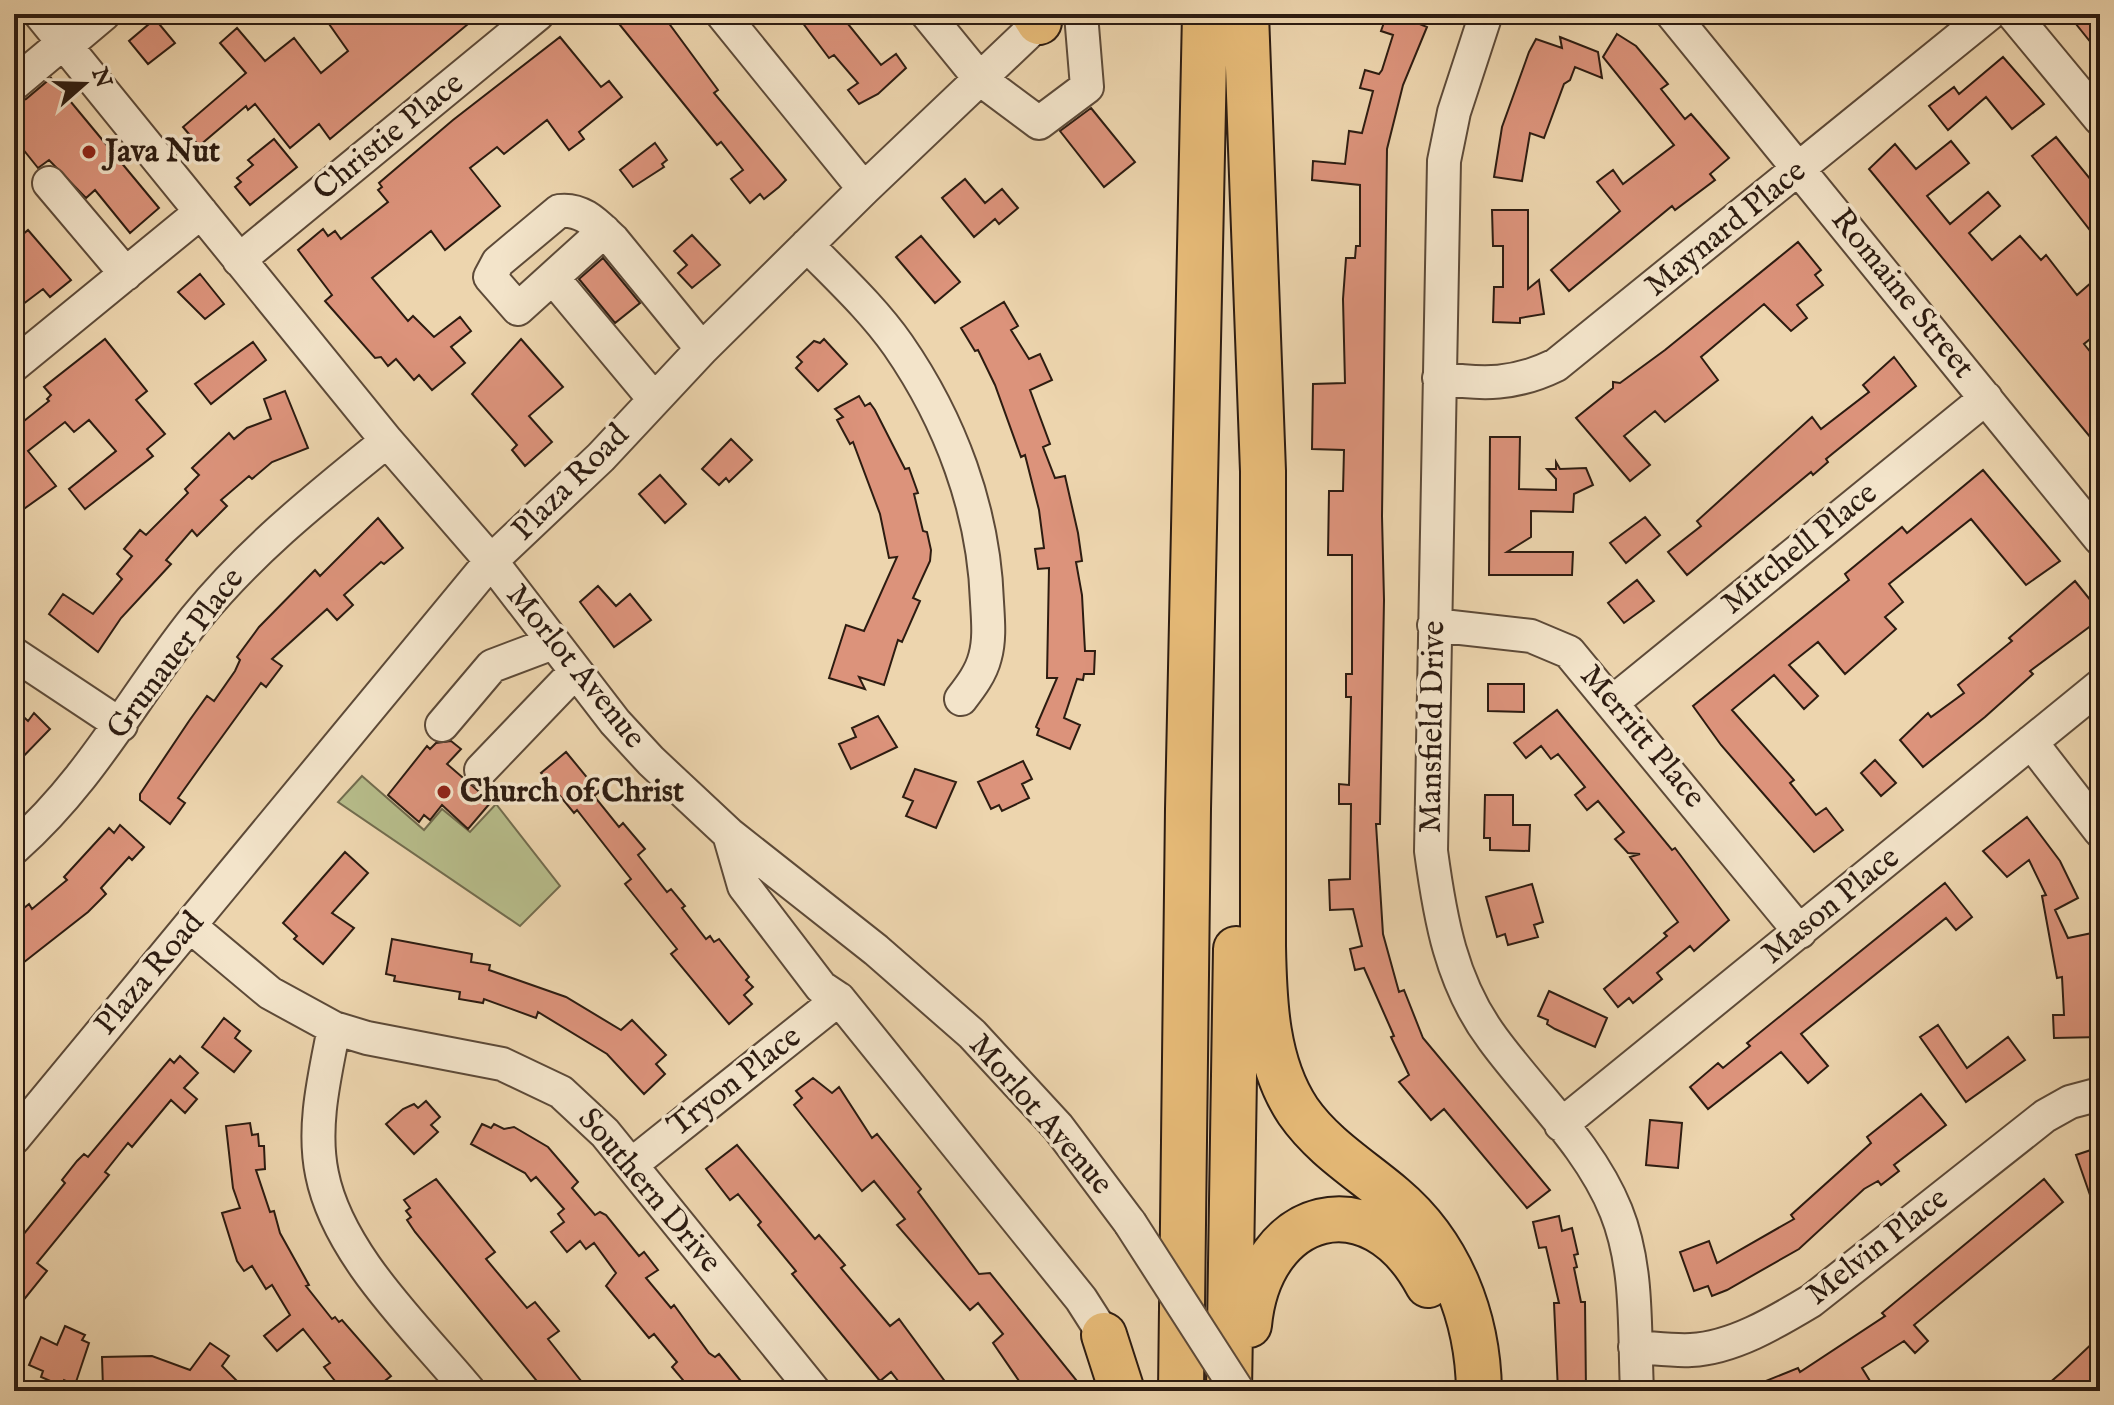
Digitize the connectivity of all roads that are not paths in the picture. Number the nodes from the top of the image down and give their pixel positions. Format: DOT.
graph roads {
  1 [pos="40,14"];
  2 [pos="104,14"];
  3 [pos="538,14"];
  4 [pos="722,14"];
  5 [pos="927,14"];
  6 [pos="1081,14"];
  7 [pos="1205,14"];
  8 [pos="1244,14"];
  9 [pos="1486,14"];
  10 [pos="1672,14"];
  11 [pos="1989,14"];
  12 [pos="2013,14"];
  13 [pos="1040,17"];
  14 [pos="64,44"];
  15 [pos="980,79"];
  16 [pos="14,84"];
  17 [pos="2100,119"];
  18 [pos="1799,169"];
  19 [pos="49,183"];
  20 [pos="864,189"];
  21 [pos="201,212"];
  22 [pos="594,223"];
  23 [pos="807,245"];
  24 [pos="239,260"];
  25 [pos="126,274"];
  26 [pos="553,278"];
  27 [pos="702,349"];
  28 [pos="14,365"];
  29 [pos="1439,378"];
  30 [pos="1986,398"];
  31 [pos="654,399"];
  32 [pos="387,441"];
  33 [pos="2100,539"];
  34 [pos="491,561"];
  35 [pos="1434,625"];
  36 [pos="553,643"];
  37 [pos="14,654"];
  38 [pos="575,672"];
  39 [pos="2100,686"];
  40 [pos="961,699"];
  41 [pos="1614,701"];
  42 [pos="121,725"];
  43 [pos="442,725"];
  44 [pos="2031,742"];
  45 [pos="481,770"];
  46 [pos="2100,831"];
  47 [pos="729,834"];
  48 [pos="14,848"];
  49 [pos="190,926"];
  50 [pos="1800,932"];
  51 [pos="839,999"];
  52 [pos="334,1028"];
  53 [pos="2100,1094"];
  54 [pos="1561,1125"];
  55 [pos="14,1138"];
  56 [pos="631,1165"];
  57 [pos="1104,1335"];
  58 [pos="1635,1347"];
  59 [pos="469,1391"];
  60 [pos="814,1391"];
  61 [pos="1122,1391"];
  62 [pos="1181,1391"];
  63 [pos="1229,1391"];
  64 [pos="1240,1391"];
  65 [pos="1453,1391"];
  66 [pos="1479,1391"];
  67 [pos="1637,1391"];
  1 -- 14 [label="street, Morlot Avenue"];
  2 -- 14 [label="street"];
  3 -- 24 [label="street, Christie Place"];
  4 -- 20 [label="street"];
  5 -- 15 [label="street"];
  6 -- 15 [label="street"];
  7 -- 62 [label="highway"];
  8 -- 63 [label="highway"];
  8 -- 66 [label="highway"];
  9 -- 29 [label="street, Mansfield Drive"];
  10 -- 18 [label="street, Romaine Street"];
  11 -- 18 [label="street, Maynard Place"];
  12 -- 17 [label="street"];
  13 -- 15 [label="street, Plaza Road"];
  14 -- 16 [label="street"];
  14 -- 21 [label="street, Morlot Avenue"];
  15 -- 20 [label="street, Plaza Road"];
  18 -- 29 [label="street, Maynard Place"];
  18 -- 30 [label="street, Romaine Street"];
  19 -- 25 [label="street"];
  20 -- 23 [label="street, Plaza Road"];
  21 -- 24 [label="street, Morlot Avenue"];
  21 -- 25 [label="street"];
  22 -- 26 [label="street"];
  22 -- 26 [label="street"];
  22 -- 27 [label="street"];
  23 -- 27 [label="street, Plaza Road"];
  23 -- 40 [label="street"];
  24 -- 32 [label="street, Morlot Avenue"];
  25 -- 28 [label="street"];
  26 -- 31 [label="street"];
  27 -- 31 [label="street, Plaza Road"];
  29 -- 35 [label="street, Mansfield Drive"];
  30 -- 33 [label="street, Romaine Street"];
  30 -- 41 [label="street, Mitchell Place"];
  31 -- 34 [label="street, Plaza Road"];
  32 -- 34 [label="street, Morlot Avenue"];
  32 -- 42 [label="street, Grunauer Place"];
  34 -- 36 [label="street, Morlot Avenue"];
  34 -- 49 [label="street, Plaza Road"];
  35 -- 41 [label="street, Merritt Place"];
  35 -- 54 [label="street, Mansfield Drive"];
  36 -- 38 [label="street, Morlot Avenue"];
  36 -- 43 [label="street"];
  37 -- 42 [label="street"];
  38 -- 45 [label="street"];
  38 -- 47 [label="street, Morlot Avenue"];
  39 -- 44 [label="street, Mason Place"];
  41 -- 50 [label="street, Merritt Place"];
  42 -- 48 [label="street, Grunauer Place"];
  44 -- 46 [label="street"];
  44 -- 50 [label="street, Mason Place"];
  47 -- 51 [label="street"];
  47 -- 64 [label="street, Morlot Avenue, bridge"];
  49 -- 52 [label="street, Southern Drive"];
  49 -- 55 [label="street, Plaza Road"];
  50 -- 54 [label="street, Mason Place"];
  51 -- 56 [label="street, Tryon Place"];
  51 -- 57 [label="street"];
  52 -- 56 [label="street, Southern Drive"];
  52 -- 59 [label="street"];
  53 -- 58 [label="street, Melvin Place"];
  54 -- 58 [label="street, Mansfield Drive"];
  56 -- 60 [label="street, Southern Drive"];
  57 -- 61 [label="highway"];
  58 -- 67 [label="street, Mansfield Drive"];
  64 -- 65 [label="highway"];
}
